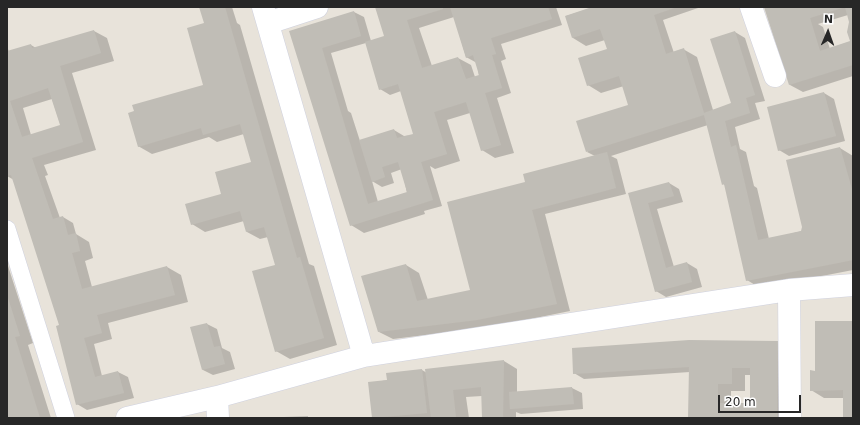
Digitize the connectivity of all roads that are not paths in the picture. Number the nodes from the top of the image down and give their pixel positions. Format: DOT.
graph roads {
  1 [pos="317,7"];
  2 [pos="751,7"];
  3 [pos="265,15"];
  4 [pos="775,76"];
  5 [pos="7,229"];
  6 [pos="853,285"];
  7 [pos="789,290"];
  8 [pos="364,356"];
  9 [pos="217,408"];
  10 [pos="66,418"];
  11 [pos="127,418"];
  12 [pos="790,418"];
  1 -- 3 [label="street"];
  2 -- 4 [label="street"];
  3 -- 8 [label="street"];
  5 -- 10 [label="lane"];
  6 -- 7 [label="street"];
  7 -- 8 [label="street"];
  7 -- 12 [label="street"];
  8 -- 9 [label="street"];
  9 -- 11 [label="street"];
}
